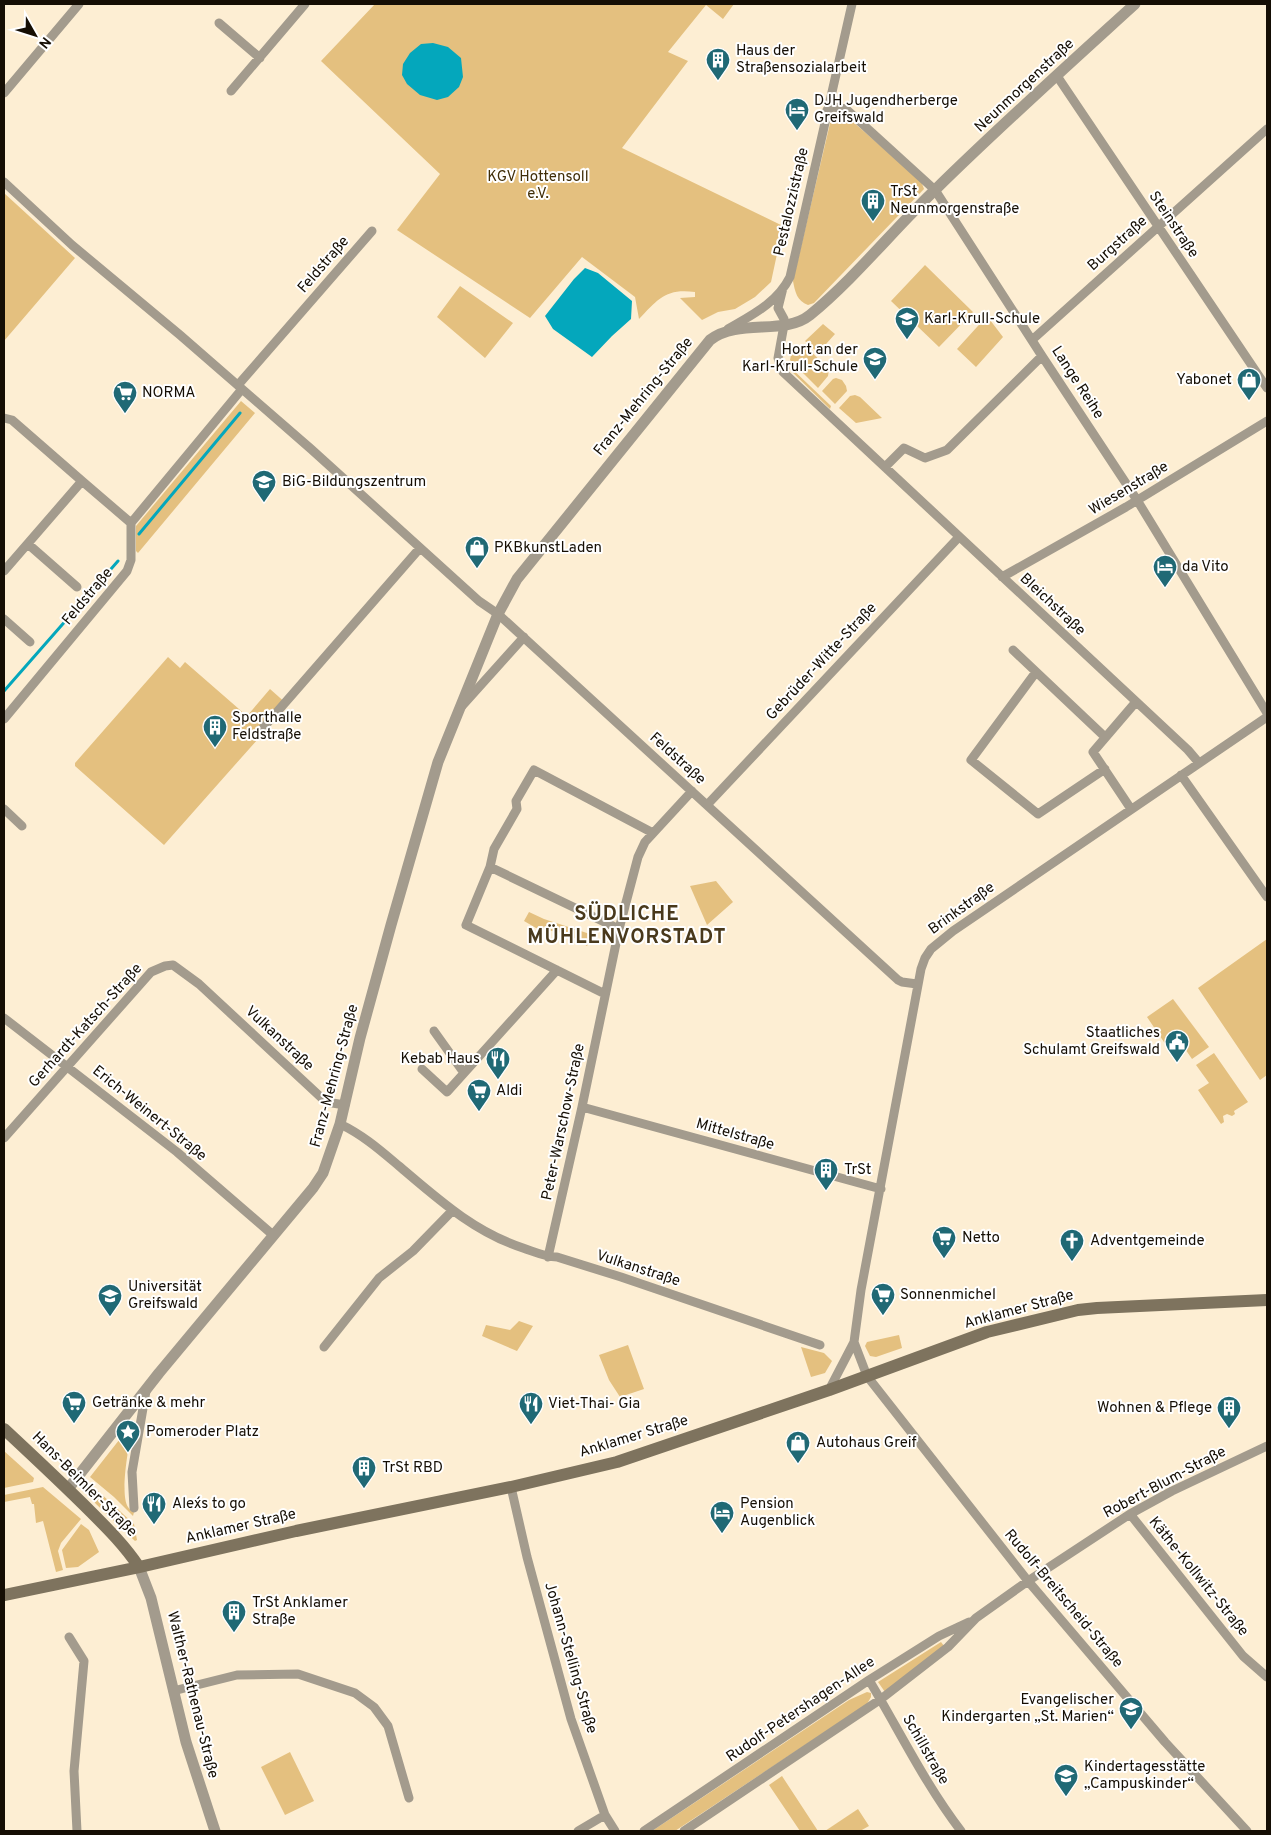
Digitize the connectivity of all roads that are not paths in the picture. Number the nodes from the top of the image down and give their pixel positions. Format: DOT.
graph roads {
  1 [pos="79,4"];
  2 [pos="305,4"];
  3 [pos="852,4"];
  4 [pos="1135,4"];
  5 [pos="219,23"];
  6 [pos="260,58"];
  7 [pos="1057,76"];
  8 [pos="231,91"];
  9 [pos="4,94"];
  10 [pos="827,110"];
  11 [pos="1267,128"];
  12 [pos="4,182"];
  13 [pos="935,190"];
  14 [pos="1158,227"];
  15 [pos="372,231"];
  16 [pos="783,288"];
  17 [pos="784,325"];
  18 [pos="722,332"];
  19 [pos="1032,340"];
  20 [pos="1042,356"];
  21 [pos="240,387"];
  22 [pos="1267,388"];
  23 [pos="4,418"];
  24 [pos="1267,421"];
  25 [pos="885,467"];
  26 [pos="82,481"];
  27 [pos="1137,500"];
  28 [pos="131,523"];
  29 [pos="958,538"];
  30 [pos="28,544"];
  31 [pos="420,548"];
  32 [pos="4,571"];
  33 [pos="1002,577"];
  34 [pos="77,587"];
  35 [pos="498,614"];
  36 [pos="4,619"];
  37 [pos="524,637"];
  38 [pos="30,642"];
  39 [pos="1013,650"];
  40 [pos="1036,672"];
  41 [pos="1135,703"];
  42 [pos="457,712"];
  43 [pos="1267,715"];
  44 [pos="4,719"];
  45 [pos="256,736"];
  46 [pos="1105,737"];
  47 [pos="1199,763"];
  48 [pos="1105,769"];
  49 [pos="1181,775"];
  50 [pos="692,791"];
  51 [pos="707,805"];
  52 [pos="4,809"];
  53 [pos="1132,809"];
  54 [pos="22,826"];
  55 [pos="653,833"];
  56 [pos="490,867"];
  57 [pos="1267,896"];
  58 [pos="618,929"];
  59 [pos="557,970"];
  60 [pos="199,984"];
  61 [pos="917,984"];
  62 [pos="605,994"];
  63 [pos="4,1018"];
  64 [pos="434,1031"];
  65 [pos="68,1067"];
  66 [pos="422,1069"];
  67 [pos="464,1074"];
  68 [pos="345,1105"];
  69 [pos="582,1107"];
  70 [pos="340,1124"];
  71 [pos="4,1138"];
  72 [pos="881,1189"];
  73 [pos="452,1211"];
  74 [pos="274,1236"];
  75 [pos="548,1256"];
  76 [pos="1267,1300"];
  77 [pos="854,1342"];
  78 [pos="820,1345"];
  79 [pos="324,1347"];
  80 [pos="867,1376"];
  81 [pos="828,1390"];
  82 [pos="146,1391"];
  83 [pos="4,1429"];
  84 [pos="1267,1446"];
  85 [pos="511,1487"];
  86 [pos="68,1489"];
  87 [pos="134,1508"];
  88 [pos="1130,1514"];
  89 [pos="139,1567"];
  90 [pos="1028,1581"];
  91 [pos="4,1595"];
  92 [pos="976,1618"];
  93 [pos="69,1638"];
  94 [pos="1267,1677"];
  95 [pos="869,1680"];
  96 [pos="173,1691"];
  97 [pos="881,1699"];
  98 [pos="409,1798"];
  99 [pos="605,1815"];
  100 [pos="77,1831"];
  101 [pos="215,1831"];
  102 [pos="578,1831"];
  103 [pos="615,1831"];
  104 [pos="644,1831"];
  105 [pos="684,1831"];
  106 [pos="961,1831"];
  107 [pos="1247,1831"];
  1 -- 9 [label="street"];
  2 -- 6 [label="street"];
  3 -- 10 [label="street, Pestalozzistraße"];
  4 -- 7 [label="street, Neunmorgenstraße"];
  5 -- 6 [label="street"];
  6 -- 8 [label="street"];
  7 -- 13 [label="street, Neunmorgenstraße"];
  7 -- 14 [label="street, Steinstraße"];
  10 -- 13 [label="street, Lange Reihe"];
  10 -- 16 [label="street, Pestalozzistraße"];
  11 -- 14 [label="street, Burgstraße"];
  12 -- 21 [label="street, Feldstraße"];
  13 -- 17 [label="street"];
  13 -- 19 [label="street, Lange Reihe"];
  14 -- 19 [label="street, Burgstraße"];
  14 -- 22 [label="street, Steinstraße"];
  15 -- 21 [label="street, Feldstraße"];
  16 -- 17 [label="street, Pestalozzistraße"];
  16 -- 18 [label="street, Pestalozzistraße"];
  17 -- 18 [label="street"];
  17 -- 25 [label="street, Bleichstraße"];
  18 -- 35 [label="street, Franz-Mehring-Straße"];
  19 -- 20 [label="street, Lange Reihe"];
  20 -- 25 [label="street"];
  20 -- 27 [label="street, Lange Reihe"];
  21 -- 28 [label="street, Feldstraße"];
  21 -- 31 [label="street, Feldstraße"];
  23 -- 26 [label="street"];
  24 -- 27 [label="street, Wiesenstraße"];
  25 -- 29 [label="street, Bleichstraße"];
  26 -- 28 [label="street"];
  26 -- 30 [label="street"];
  27 -- 33 [label="street, Wiesenstraße"];
  27 -- 43 [label="street, Lange Reihe"];
  28 -- 44 [label="street, Feldstraße"];
  29 -- 33 [label="street, Bleichstraße"];
  29 -- 51 [label="street, Gebrüder-Witte-Straße"];
  30 -- 32 [label="street"];
  30 -- 34 [label="street"];
  31 -- 35 [label="street, Feldstraße"];
  31 -- 45 [label="street"];
  33 -- 41 [label="street, Bleichstraße"];
  35 -- 37 [label="street, Feldstraße"];
  35 -- 42 [label="street, Franz-Mehring-Straße"];
  36 -- 38 [label="street"];
  37 -- 42 [label="street, Franz-Mehring-Straße"];
  37 -- 50 [label="street, Feldstraße"];
  39 -- 40 [label="street"];
  40 -- 46 [label="street"];
  40 -- 48 [label="street"];
  41 -- 46 [label="street"];
  41 -- 47 [label="street, Bleichstraße"];
  42 -- 68 [label="street, Franz-Mehring-Straße"];
  43 -- 47 [label="street, Brinkstraße"];
  46 -- 48 [label="street"];
  47 -- 49 [label="street, Brinkstraße"];
  48 -- 53 [label="street"];
  49 -- 53 [label="street, Brinkstraße"];
  49 -- 57 [label="street"];
  50 -- 51 [label="street, Feldstraße"];
  50 -- 55 [label="street, Peter-Warschow-Straße"];
  51 -- 61 [label="street, Feldstraße"];
  52 -- 54 [label="street"];
  53 -- 61 [label="street, Brinkstraße"];
  55 -- 56 [label="street"];
  55 -- 58 [label="street, Peter-Warschow-Straße"];
  56 -- 58 [label="street"];
  56 -- 59 [label="street"];
  58 -- 62 [label="street, Peter-Warschow-Straße"];
  59 -- 62 [label="street"];
  59 -- 67 [label="street"];
  60 -- 65 [label="street, Gerhardt-Katsch-Straße"];
  60 -- 68 [label="street, Vulkanstraße"];
  61 -- 72 [label="street, Brinkstraße"];
  62 -- 69 [label="street, Peter-Warschow-Straße"];
  63 -- 65 [label="street, Erich-Weinert-Straße"];
  64 -- 67 [label="street"];
  65 -- 71 [label="street, Gerhardt-Katsch-Straße"];
  65 -- 74 [label="street, Erich-Weinert-Straße"];
  66 -- 67 [label="street"];
  68 -- 70 [label="street, Franz-Mehring-Straße"];
  69 -- 72 [label="street, Mittelstraße"];
  69 -- 75 [label="street, Peter-Warschow-Straße"];
  70 -- 73 [label="street, Vulkanstraße"];
  70 -- 74 [label="street, Franz-Mehring-Straße"];
  72 -- 77 [label="street, Brinkstraße"];
  73 -- 75 [label="street, Vulkanstraße"];
  73 -- 79 [label="street"];
  74 -- 82 [label="street, Franz-Mehring-Straße"];
  75 -- 78 [label="street, Vulkanstraße"];
  76 -- 80 [label="main road, Anklamer Straße"];
  77 -- 80 [label="street, Brinkstraße"];
  77 -- 81 [label="street, Brinkstraße"];
  80 -- 81 [label="main road, Anklamer Straße"];
  80 -- 90 [label="street, Rudolf-Breitscheid-Straße"];
  81 -- 85 [label="main road, Anklamer Straße"];
  82 -- 86 [label="street, Franz-Mehring-Straße"];
  82 -- 87 [label="street"];
  83 -- 86 [label="main road, Hans-Beimler-Straße"];
  84 -- 88 [label="street, Robert-Blum-Straße"];
  85 -- 89 [label="main road, Anklamer Straße"];
  85 -- 99 [label="street, Johann-Stelling-Straße"];
  86 -- 89 [label="main road, Hans-Beimler-Straße"];
  88 -- 90 [label="street, Robert-Blum-Straße"];
  88 -- 94 [label="street, Käthe-Kollwitz-Straße"];
  89 -- 91 [label="main road, Anklamer Straße"];
  89 -- 96 [label="street, Walther-Rathenau-Straße"];
  90 -- 92 [label="street, Rudolf-Petershagen-Allee"];
  90 -- 107 [label="street, Rudolf-Breitscheid-Straße"];
  92 -- 95 [label="street, Rudolf-Petershagen-Allee"];
  92 -- 97 [label="street, Rudolf-Petershagen-Allee"];
  93 -- 100 [label="street"];
  95 -- 97 [label="street, Schillstraße"];
  95 -- 104 [label="street, Rudolf-Petershagen-Allee"];
  96 -- 98 [label="street"];
  96 -- 101 [label="street, Walther-Rathenau-Straße"];
  97 -- 105 [label="street, Rudolf-Petershagen-Allee"];
  97 -- 106 [label="street, Schillstraße"];
  99 -- 102 [label="street"];
  99 -- 103 [label="street, Johann-Stelling-Straße"];
}
